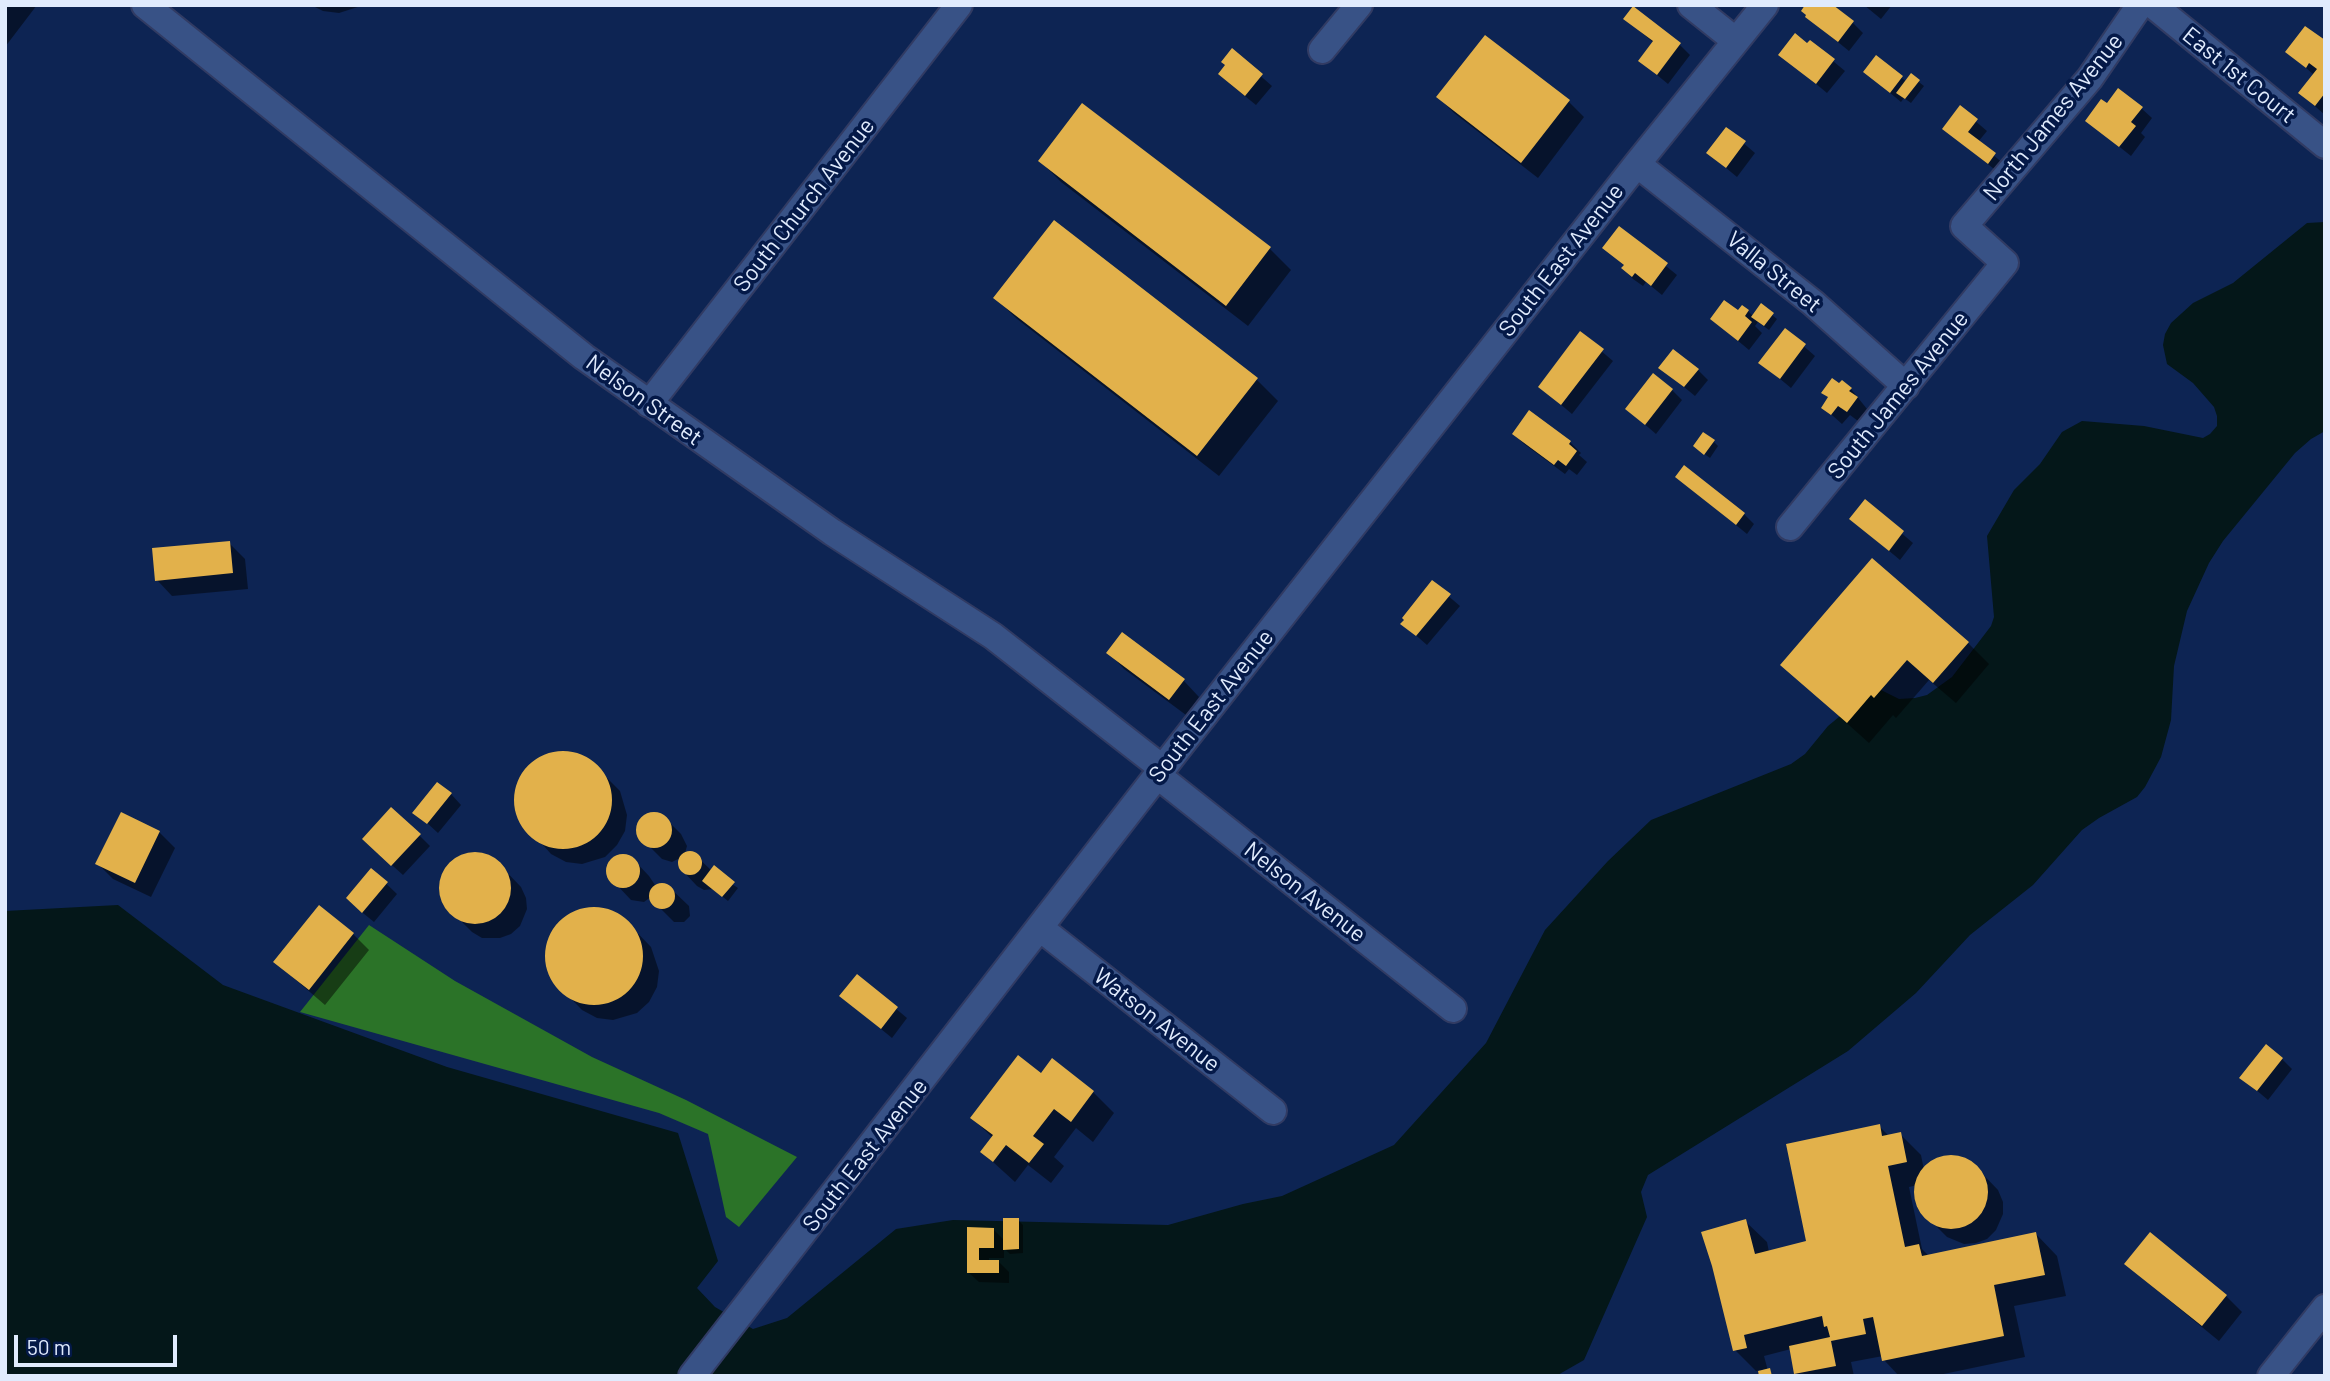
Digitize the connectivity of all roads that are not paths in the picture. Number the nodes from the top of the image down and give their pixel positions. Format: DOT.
graph roads {
  1 [pos="145,5"];
  2 [pos="959,5"];
  3 [pos="1359,5"];
  4 [pos="1691,5"];
  5 [pos="1765,5"];
  6 [pos="2140,5"];
  7 [pos="2153,5"];
  8 [pos="1736,41"];
  9 [pos="1322,50"];
  10 [pos="2325,145"];
  11 [pos="1637,164"];
  12 [pos="2005,263"];
  13 [pos="1906,386"];
  14 [pos="649,404"];
  15 [pos="1790,527"];
  16 [pos="1159,772"];
  17 [pos="1040,928"];
  18 [pos="1452,1009"];
  19 [pos="1273,1111"];
  20 [pos="2325,1308"];
  21 [pos="692,1376"];
  22 [pos="2271,1376"];
  1 -- 14 [label="street, Nelson Street"];
  2 -- 14 [label="street, South Church Avenue"];
  3 -- 9 [label="street"];
  4 -- 8 [label="street"];
  5 -- 8 [label="street, South East Avenue"];
  6 -- 12 [label="street, North James Avenue"];
  7 -- 10 [label="street, East 1st Court"];
  8 -- 11 [label="street, South East Avenue"];
  11 -- 13 [label="street, Valla Street"];
  11 -- 16 [label="street, South East Avenue"];
  12 -- 13 [label="street, South James Avenue"];
  13 -- 15 [label="street, South James Avenue"];
  14 -- 16 [label="street, Nelson Street"];
  16 -- 17 [label="street, South East Avenue"];
  16 -- 18 [label="street, Nelson Avenue"];
  17 -- 19 [label="street, Watson Avenue"];
  17 -- 21 [label="street, South East Avenue"];
  20 -- 22 [label="street"];
}
